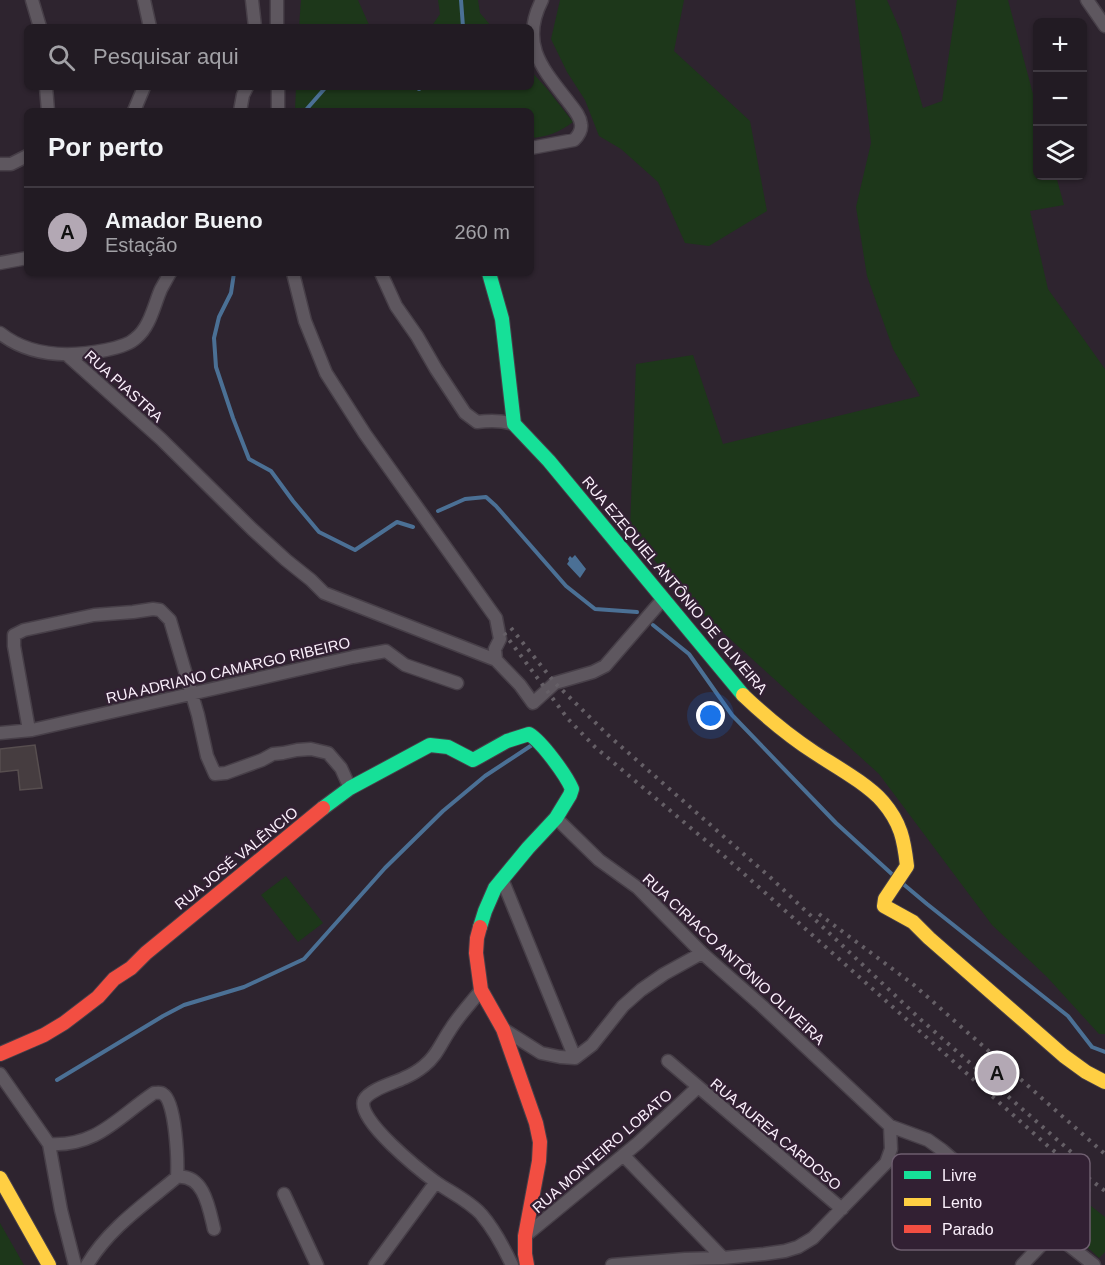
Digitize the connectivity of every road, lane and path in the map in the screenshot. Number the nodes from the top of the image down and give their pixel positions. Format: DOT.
graph roads {
  1 [pos="32,0"];
  2 [pos="144,0"];
  3 [pos="252,0"];
  4 [pos="277,0"];
  5 [pos="542,0"];
  6 [pos="1087,0"];
  7 [pos="39,24"];
  8 [pos="149,24"];
  9 [pos="255,24"];
  10 [pos="277,24"];
  11 [pos="534,26"];
  12 [pos="1105,26"];
  13 [pos="534,46"];
  14 [pos="46,90"];
  15 [pos="143,90"];
  16 [pos="246,90"];
  17 [pos="278,90"];
  18 [pos="48,108"];
  19 [pos="135,108"];
  20 [pos="241,108"];
  21 [pos="278,108"];
  22 [pos="534,147"];
  23 [pos="24,158"];
  24 [pos="0,165"];
  25 [pos="24,259"];
  26 [pos="0,263"];
  27 [pos="168,276"];
  28 [pos="294,276"];
  29 [pos="382,276"];
  30 [pos="490,276"];
  31 [pos="0,333"];
  32 [pos="67,355"];
  33 [pos="514,424"];
  34 [pos="663,598"];
  35 [pos="496,660"];
  36 [pos="457,683"];
  37 [pos="192,694"];
  38 [pos="29,730"];
  39 [pos="0,733"];
  40 [pos="350,788"];
  41 [pos="556,818"];
  42 [pos="502,879"];
  43 [pos="702,952"];
  44 [pos="481,990"];
  45 [pos="503,1029"];
  46 [pos="0,1054"];
  47 [pos="574,1058"];
  48 [pos="668,1061"];
  49 [pos="0,1074"];
  50 [pos="1105,1082"];
  51 [pos="698,1087"];
  52 [pos="890,1126"];
  53 [pos="49,1144"];
  54 [pos="947,1154"];
  55 [pos="622,1155"];
  56 [pos="177,1177"];
  57 [pos="0,1178"];
  58 [pos="436,1182"];
  59 [pos="284,1194"];
  60 [pos="842,1209"];
  61 [pos="214,1228"];
  62 [pos="525,1236"];
  63 [pos="1036,1250"];
  64 [pos="1071,1250"];
  65 [pos="723,1258"];
  66 [pos="49,1265"];
  67 [pos="75,1265"];
  68 [pos="87,1265"];
  69 [pos="317,1265"];
  70 [pos="375,1265"];
  71 [pos="512,1265"];
  72 [pos="527,1265"];
  73 [pos="612,1265"];
  74 [pos="1022,1265"];
  75 [pos="1094,1265"];
  1 -- 7 [label="street"];
  2 -- 8 [label="street"];
  3 -- 9 [label="street"];
  4 -- 10 [label="street"];
  5 -- 11 [label="street"];
  6 -- 12 [label="street"];
  13 -- 22 [label="street"];
  14 -- 18 [label="street"];
  15 -- 19 [label="street"];
  16 -- 20 [label="street"];
  17 -- 21 [label="street"];
  23 -- 24 [label="street"];
  25 -- 26 [label="street"];
  27 -- 32 [label="street"];
  28 -- 35 [label="street"];
  29 -- 33 [label="street"];
  30 -- 33 [label="street"];
  31 -- 32 [label="street, RUA PIASTRA"];
  32 -- 35 [label="street, RUA PIASTRA"];
  33 -- 34 [label="street, RUA EZEQUIEL ANTÔNIO DE OLIVEIRA"];
  34 -- 35 [label="street"];
  34 -- 50 [label="street, RUA EZEQUIEL ANTÔNIO DE OLIVEIRA"];
  36 -- 37 [label="street, RUA ADRIANO CAMARGO RIBEIRO"];
  37 -- 38 [label="street, RUA ADRIANO CAMARGO RIBEIRO"];
  37 -- 38 [label="street"];
  37 -- 40 [label="street"];
  38 -- 39 [label="street, RUA ADRIANO CAMARGO RIBEIRO"];
  40 -- 41 [label="street, RUA JOSÉ VALÊNCIO"];
  40 -- 46 [label="street, RUA JOSÉ VALÊNCIO"];
  41 -- 42 [label="street"];
  41 -- 43 [label="street, RUA CIRIACO ANTÔNIO OLIVEIRA"];
  42 -- 44 [label="street"];
  42 -- 47 [label="street"];
  43 -- 47 [label="street"];
  43 -- 52 [label="street, RUA CIRIACO ANTÔNIO OLIVEIRA"];
  44 -- 45 [label="street"];
  44 -- 58 [label="street"];
  45 -- 47 [label="street"];
  45 -- 62 [label="street"];
  48 -- 51 [label="street, RUA AUREA CARDOSO"];
  49 -- 53 [label="street"];
  51 -- 55 [label="street, RUA MONTEIRO LOBATO"];
  51 -- 60 [label="street, RUA AUREA CARDOSO"];
  52 -- 54 [label="street, RUA CIRIACO ANTÔNIO OLIVEIRA"];
  52 -- 60 [label="street"];
  53 -- 56 [label="street"];
  53 -- 67 [label="street"];
  55 -- 62 [label="street, RUA MONTEIRO LOBATO"];
  55 -- 65 [label="street"];
  56 -- 61 [label="street"];
  56 -- 68 [label="street"];
  57 -- 66 [label="street"];
  58 -- 70 [label="street"];
  58 -- 71 [label="street"];
  59 -- 69 [label="street"];
  60 -- 65 [label="street, RUA AUREA CARDOSO"];
  62 -- 72 [label="street"];
  63 -- 74 [label="street"];
  64 -- 75 [label="street, RUA CIRIACO ANTÔNIO OLIVEIRA"];
  65 -- 73 [label="street, RUA AUREA CARDOSO"];
}
